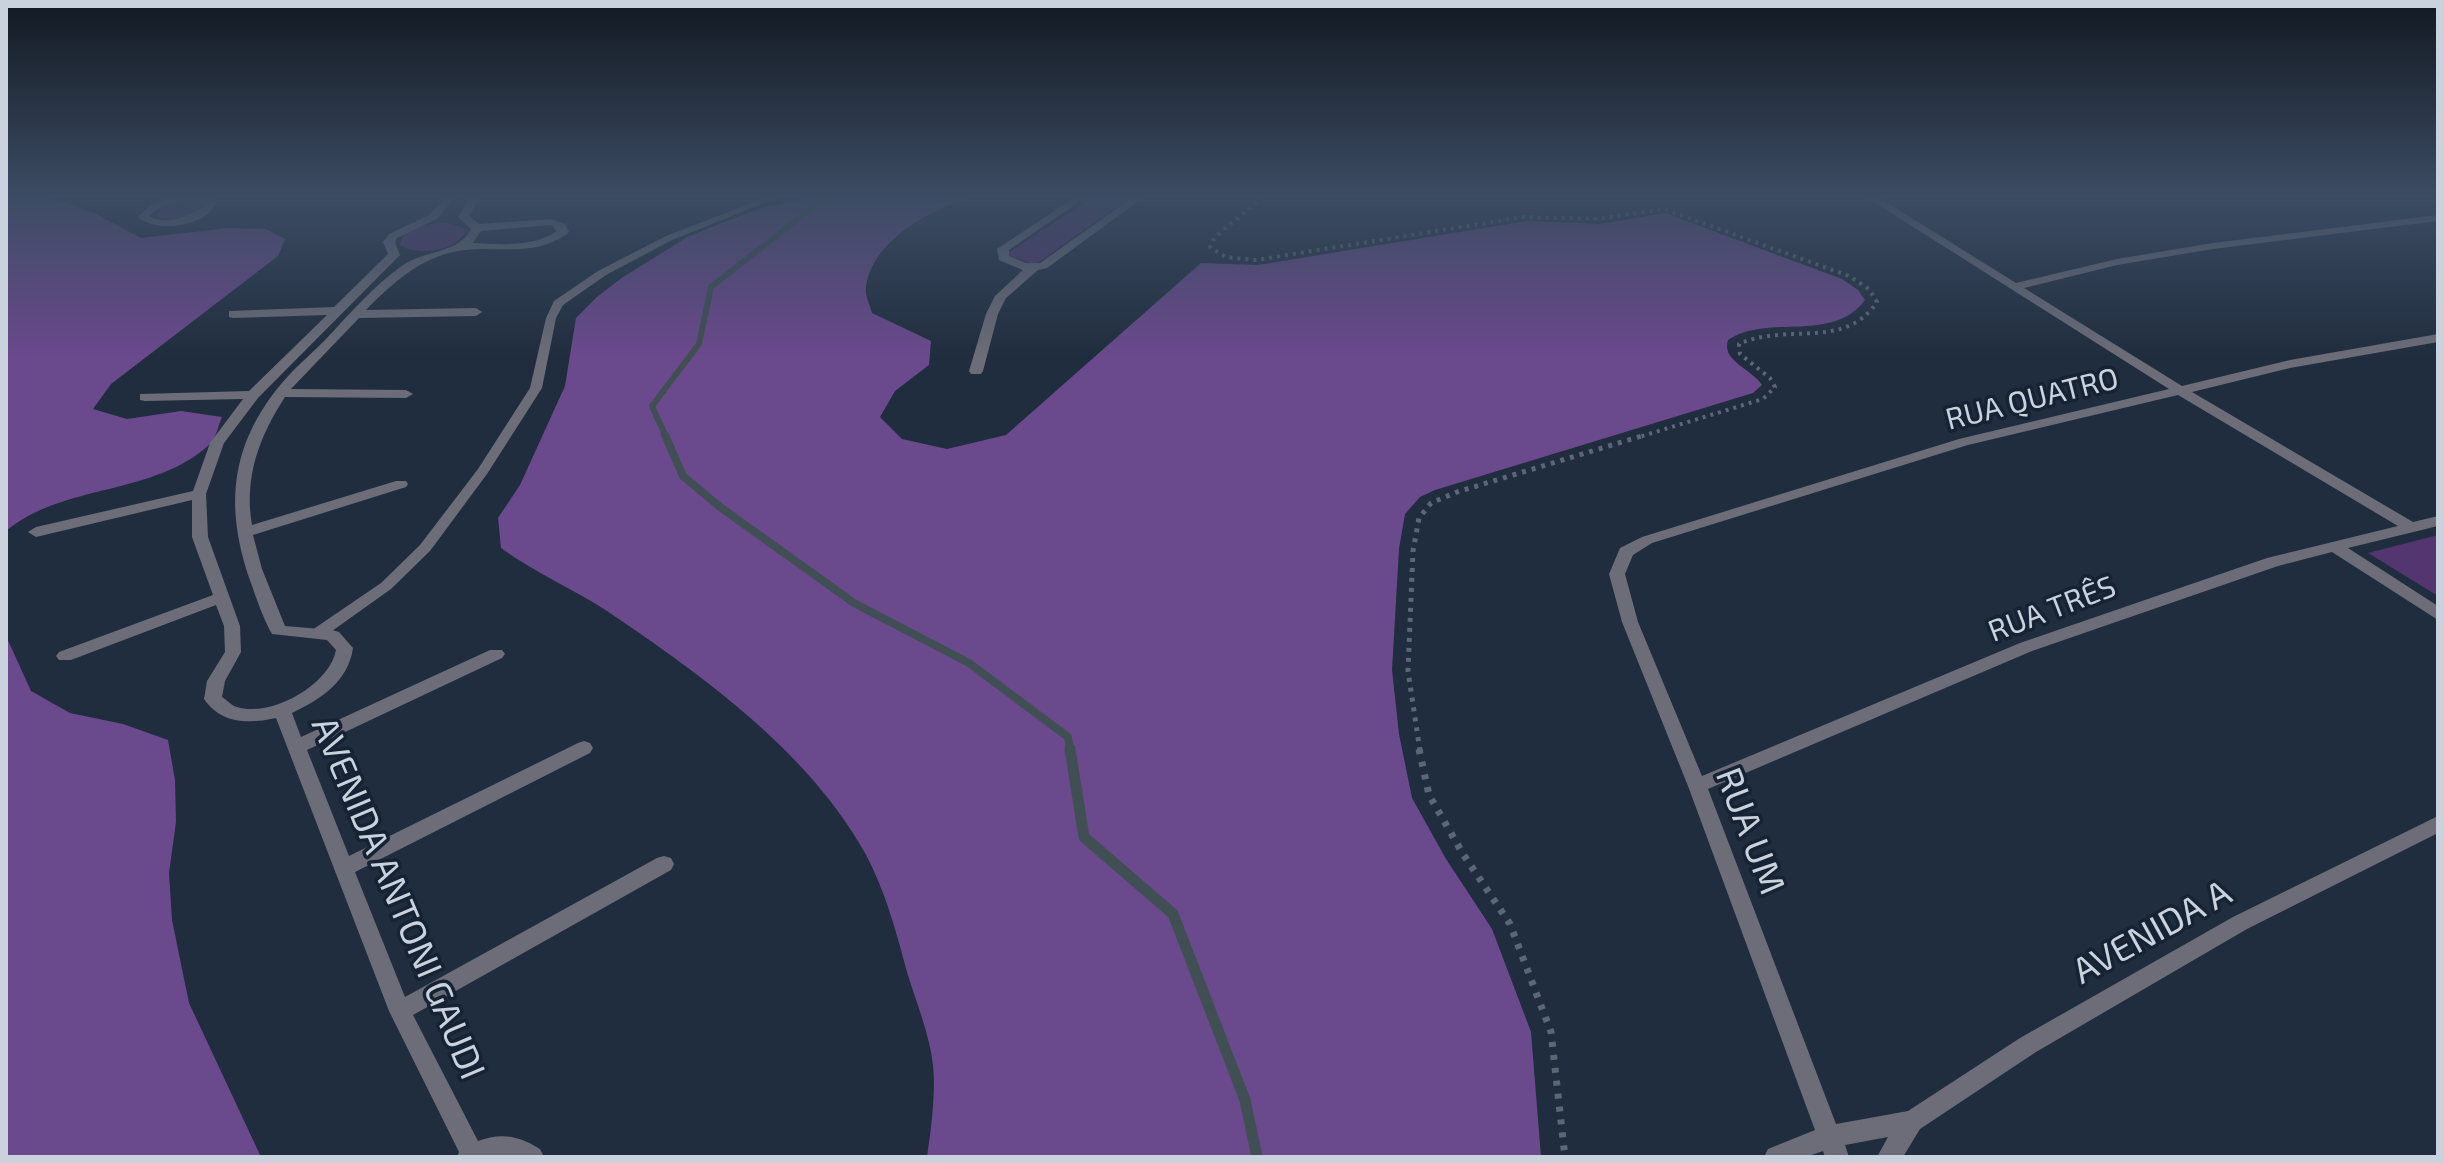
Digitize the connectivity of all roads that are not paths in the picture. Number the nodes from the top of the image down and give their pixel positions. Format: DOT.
graph roads {
  1 [pos="393,251"];
  2 [pos="446,251"];
  3 [pos="644,251"];
  4 [pos="1003,251"];
  5 [pos="1063,251"];
  6 [pos="1958,251"];
  7 [pos="2181,251"];
  8 [pos="1034,267"];
  9 [pos="2013,287"];
  10 [pos="335,311"];
  11 [pos="476,312"];
  12 [pos="233,314"];
  13 [pos="357,314"];
  14 [pos="2438,338"];
  15 [pos="976,371"];
  16 [pos="2178,389"];
  17 [pos="281,393"];
  18 [pos="406,394"];
  19 [pos="253,395"];
  20 [pos="145,397"];
  21 [pos="401,484"];
  22 [pos="199,494"];
  23 [pos="2438,521"];
  24 [pos="2412,528"];
  25 [pos="36,532"];
  26 [pos="243,533"];
  27 [pos="1647,540"];
  28 [pos="2336,548"];
  29 [pos="222,597"];
  30 [pos="2438,614"];
  31 [pos="320,632"];
  32 [pos="496,654"];
  33 [pos="65,656"];
  34 [pos="282,710"];
  35 [pos="298,746"];
  36 [pos="584,748"];
  37 [pos="1697,786"];
  38 [pos="2438,824"];
  39 [pos="664,864"];
  40 [pos="344,868"];
  41 [pos="400,1011"];
  42 [pos="1912,1121"];
  43 [pos="1832,1147"];
  44 [pos="471,1156"];
  45 [pos="532,1157"];
  46 [pos="1776,1157"];
  47 [pos="1889,1157"];
  1 -- 10 [label="street, AVENIDA ANTONI GAUDI"];
  2 -- 13 [label="street"];
  3 -- 31 [label="lane"];
  4 -- 8 [label="street"];
  5 -- 8 [label="street"];
  6 -- 9 [label="street"];
  7 -- 9 [label="street"];
  8 -- 15 [label="street"];
  9 -- 16 [label="street"];
  10 -- 12 [label="street"];
  10 -- 19 [label="street, AVENIDA ANTONI GAUDI"];
  11 -- 13 [label="street"];
  13 -- 17 [label="street"];
  14 -- 16 [label="street, RUA QUATRO"];
  16 -- 24 [label="street"];
  16 -- 27 [label="street, RUA QUATRO"];
  17 -- 18 [label="street"];
  17 -- 26 [label="street"];
  19 -- 20 [label="street"];
  19 -- 22 [label="street, AVENIDA ANTONI GAUDI"];
  21 -- 26 [label="street"];
  22 -- 25 [label="street"];
  22 -- 29 [label="street, AVENIDA ANTONI GAUDI"];
  23 -- 24 [label="street, RUA TRÊS"];
  24 -- 28 [label="street, RUA TRÊS"];
  26 -- 31 [label="street"];
  27 -- 37 [label="street, RUA UM"];
  28 -- 30 [label="street"];
  28 -- 37 [label="street, RUA TRÊS"];
  29 -- 33 [label="street"];
  29 -- 34 [label="street, AVENIDA ANTONI GAUDI"];
  31 -- 34 [label="street, AVENIDA ANTONI GAUDI"];
  32 -- 35 [label="street"];
  34 -- 35 [label="street, AVENIDA ANTONI GAUDI"];
  35 -- 40 [label="street, AVENIDA ANTONI GAUDI"];
  36 -- 40 [label="street"];
  37 -- 43 [label="street, RUA UM"];
  38 -- 42 [label="street, AVENIDA A"];
  39 -- 41 [label="street"];
  40 -- 41 [label="street, AVENIDA ANTONI GAUDI"];
  41 -- 44 [label="street, AVENIDA ANTONI GAUDI"];
  42 -- 43 [label="street, AVENIDA A"];
  42 -- 47 [label="street, AVENIDA A"];
  43 -- 46 [label="street, AVENIDA A"];
  44 -- 45 [label="street"];
}
